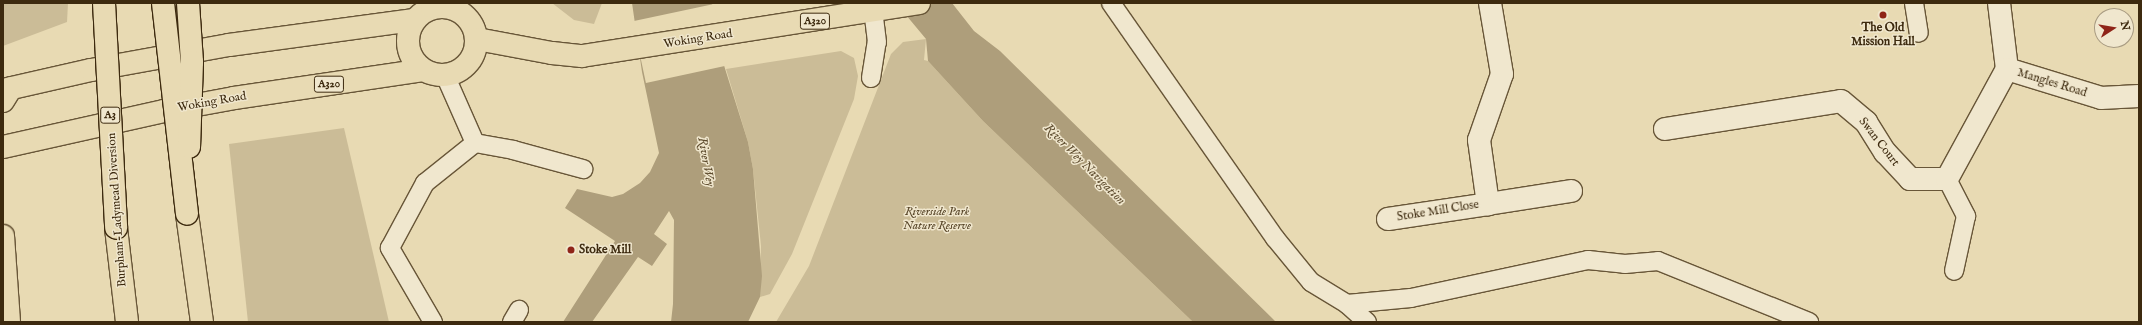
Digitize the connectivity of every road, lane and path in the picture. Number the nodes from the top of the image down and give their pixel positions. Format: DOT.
graph roads {
  1 [pos="104,3"];
  2 [pos="163,3"];
  3 [pos="188,3"];
  4 [pos="919,3"];
  5 [pos="1111,3"];
  6 [pos="1490,3"];
  7 [pos="1914,3"];
  8 [pos="1999,3"];
  9 [pos="434,5"];
  10 [pos="880,9"];
  11 [pos="414,20"];
  12 [pos="1919,33"];
  13 [pos="477,39"];
  14 [pos="2007,69"];
  15 [pos="423,70"];
  16 [pos="445,75"];
  17 [pos="871,78"];
  18 [pos="6,93"];
  19 [pos="2139,96"];
  20 [pos="1665,129"];
  21 [pos="475,144"];
  22 [pos="3,148"];
  23 [pos="583,169"];
  24 [pos="1947,178"];
  25 [pos="1571,191"];
  26 [pos="1488,204"];
  27 [pos="187,214"];
  28 [pos="1388,219"];
  29 [pos="3,236"];
  30 [pos="1954,271"];
  31 [pos="1347,304"];
  32 [pos="9,322"];
  33 [pos="127,322"];
  34 [pos="202,322"];
  35 [pos="433,322"];
  36 [pos="1367,322"];
  37 [pos="1809,322"];
  1 -- 33 [label="main road, Burpham-Ladymead Diversion / A3, bridge"];
  2 -- 27 [label="main road, bridge"];
  3 -- 27 [label="main road, bridge"];
  4 -- 10 [label="main road, Woking Road / A320"];
  5 -- 31 [label="lane"];
  6 -- 26 [label="street, Stoke Mill Close"];
  7 -- 12 [label="lane"];
  8 -- 14 [label="street, Mangles Road"];
  9 -- 11 [label="main road"];
  9 -- 13 [label="main road"];
  10 -- 13 [label="main road, Woking Road / A320"];
  10 -- 17 [label="lane"];
  11 -- 15 [label="main road"];
  11 -- 18 [label="main road"];
  13 -- 16 [label="main road"];
  14 -- 19 [label="street, Mangles Road"];
  14 -- 24 [label="street"];
  15 -- 16 [label="main road, A320"];
  15 -- 22 [label="main road, Woking Road / A320"];
  16 -- 21 [label="lane"];
  20 -- 24 [label="street, Swan Court"];
  21 -- 23 [label="lane"];
  21 -- 35 [label="lane"];
  24 -- 30 [label="lane"];
  25 -- 26 [label="street, Stoke Mill Close"];
  26 -- 28 [label="street, Stoke Mill Close"];
  27 -- 34 [label="main road"];
  29 -- 32 [label="main road"];
  31 -- 36 [label="lane"];
  31 -- 37 [label="lane"];
}
